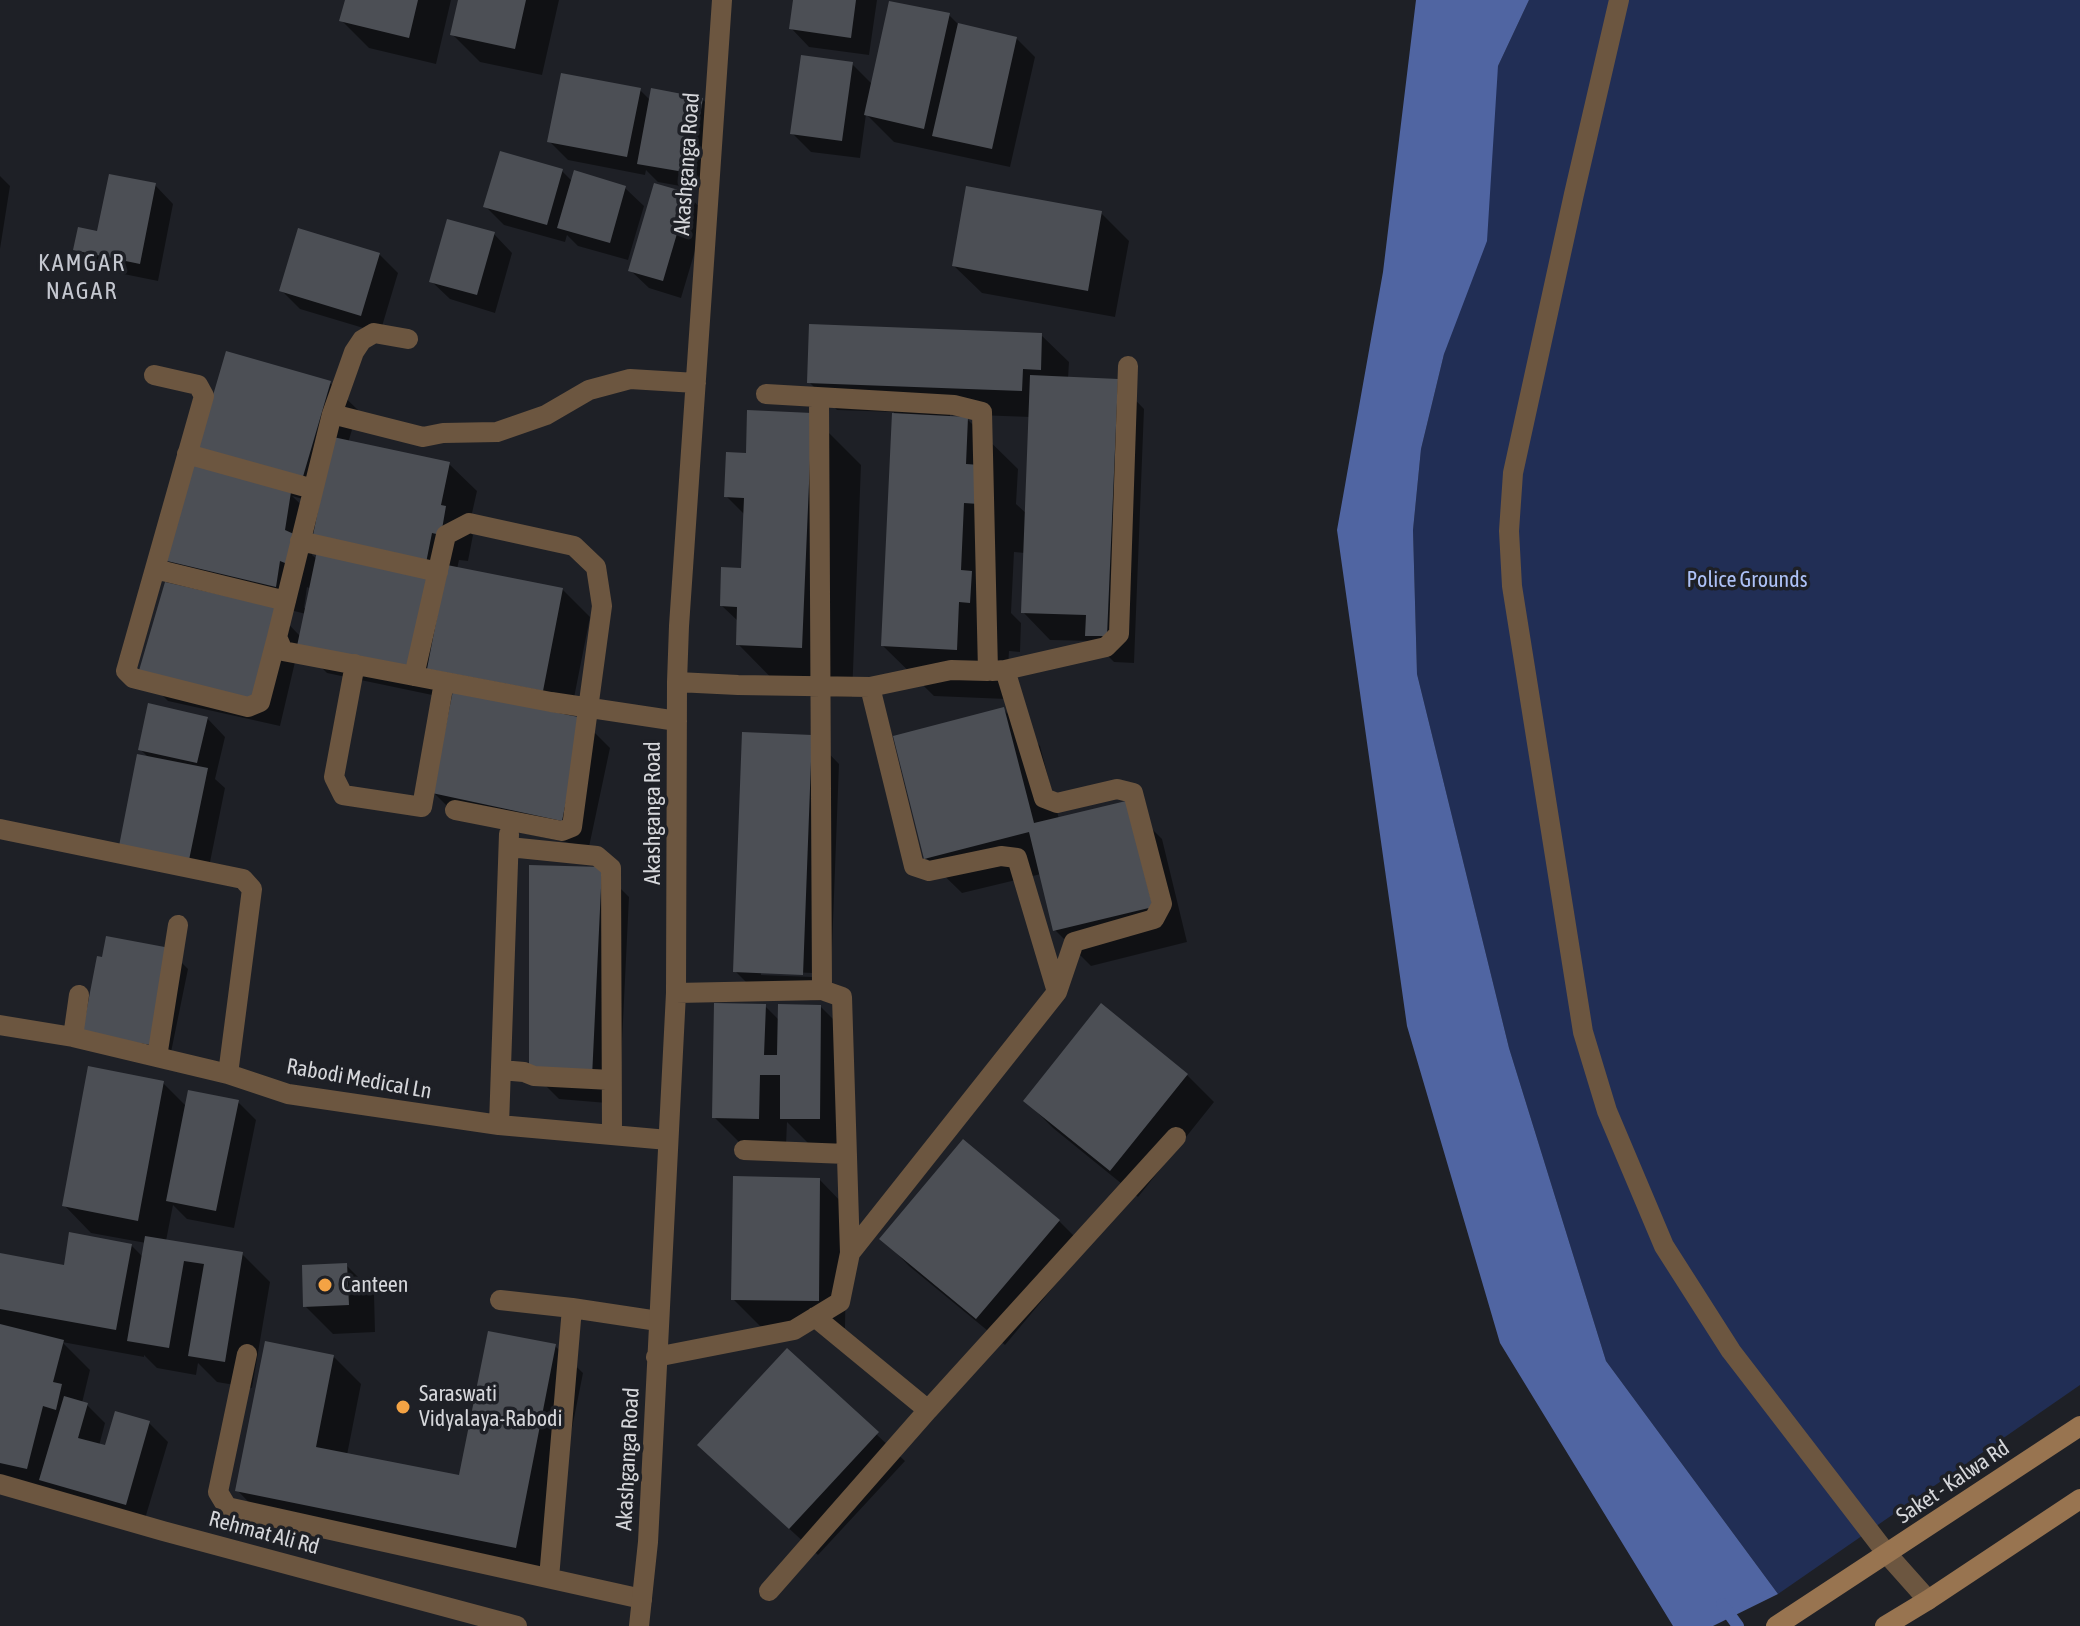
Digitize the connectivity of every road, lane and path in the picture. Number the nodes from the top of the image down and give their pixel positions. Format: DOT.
graph roads {
  1 [pos="722,0"];
  2 [pos="1619,0"];
  3 [pos="408,339"];
  4 [pos="1128,366"];
  5 [pos="154,375"];
  6 [pos="696,383"];
  7 [pos="766,394"];
  8 [pos="819,398"];
  9 [pos="332,414"];
  10 [pos="187,454"];
  11 [pos="313,489"];
  12 [pos="300,541"];
  13 [pos="155,569"];
  14 [pos="438,572"];
  15 [pos="286,601"];
  16 [pos="277,637"];
  17 [pos="355,664"];
  18 [pos="996,670"];
  19 [pos="414,676"];
  20 [pos="444,682"];
  21 [pos="677,682"];
  22 [pos="822,687"];
  23 [pos="870,687"];
  24 [pos="588,708"];
  25 [pos="677,721"];
  26 [pos="455,810"];
  27 [pos="510,821"];
  28 [pos="0,829"];
  29 [pos="509,847"];
  30 [pos="178,925"];
  31 [pos="822,990"];
  32 [pos="1057,992"];
  33 [pos="676,993"];
  34 [pos="79,995"];
  35 [pos="0,1025"];
  36 [pos="73,1037"];
  37 [pos="157,1057"];
  38 [pos="501,1070"];
  39 [pos="228,1074"];
  40 [pos="611,1080"];
  41 [pos="499,1125"];
  42 [pos="612,1135"];
  43 [pos="1176,1137"];
  44 [pos="668,1140"];
  45 [pos="744,1150"];
  46 [pos="847,1154"];
  47 [pos="850,1253"];
  48 [pos="500,1300"];
  49 [pos="572,1308"];
  50 [pos="815,1317"];
  51 [pos="658,1321"];
  52 [pos="247,1354"];
  53 [pos="656,1357"];
  54 [pos="928,1410"];
  55 [pos="2080,1426"];
  56 [pos="0,1484"];
  57 [pos="2080,1499"];
  58 [pos="1887,1554"];
  59 [pos="549,1578"];
  60 [pos="769,1591"];
  61 [pos="642,1599"];
  62 [pos="1928,1600"];
  63 [pos="517,1626"];
  64 [pos="639,1626"];
  65 [pos="1776,1626"];
  66 [pos="1885,1626"];
  1 -- 6 [label="street, Akashganga Road"];
  2 -- 58 [label="street"];
  3 -- 9 [label="street"];
  4 -- 18 [label="street"];
  5 -- 10 [label="street"];
  6 -- 9 [label="street"];
  6 -- 21 [label="street, Akashganga Road"];
  7 -- 8 [label="street"];
  8 -- 18 [label="street"];
  8 -- 22 [label="street"];
  9 -- 11 [label="street"];
  10 -- 11 [label="street"];
  10 -- 13 [label="street"];
  11 -- 12 [label="street"];
  12 -- 14 [label="street"];
  12 -- 15 [label="street"];
  13 -- 15 [label="street"];
  13 -- 16 [label="street"];
  14 -- 19 [label="street"];
  14 -- 24 [label="street"];
  15 -- 16 [label="street"];
  16 -- 17 [label="street"];
  17 -- 19 [label="street"];
  17 -- 20 [label="street"];
  18 -- 23 [label="street"];
  18 -- 32 [label="street"];
  19 -- 20 [label="street"];
  20 -- 24 [label="street"];
  21 -- 22 [label="street"];
  21 -- 25 [label="street, Akashganga Road"];
  22 -- 23 [label="street"];
  22 -- 31 [label="street"];
  23 -- 32 [label="street"];
  24 -- 25 [label="street"];
  24 -- 27 [label="street"];
  25 -- 33 [label="street, Akashganga Road"];
  26 -- 27 [label="street"];
  27 -- 29 [label="street"];
  28 -- 39 [label="street"];
  29 -- 38 [label="street"];
  29 -- 40 [label="street"];
  30 -- 37 [label="street"];
  31 -- 33 [label="street"];
  31 -- 46 [label="street"];
  32 -- 47 [label="street"];
  33 -- 44 [label="street, Akashganga Road"];
  34 -- 36 [label="street"];
  35 -- 36 [label="street, Rabodi Medical Ln"];
  36 -- 37 [label="street, Rabodi Medical Ln"];
  37 -- 39 [label="street, Rabodi Medical Ln"];
  38 -- 40 [label="street"];
  38 -- 41 [label="street"];
  39 -- 41 [label="street, Rabodi Medical Ln"];
  40 -- 42 [label="street"];
  41 -- 42 [label="street, Rabodi Medical Ln"];
  42 -- 44 [label="street, Rabodi Medical Ln"];
  43 -- 54 [label="street"];
  44 -- 51 [label="street, Akashganga Road"];
  45 -- 46 [label="street"];
  46 -- 47 [label="street"];
  47 -- 50 [label="street"];
  48 -- 49 [label="street"];
  49 -- 51 [label="street"];
  49 -- 59 [label="street"];
  50 -- 53 [label="street"];
  50 -- 54 [label="street"];
  51 -- 53 [label="street, Akashganga Road"];
  52 -- 59 [label="street"];
  53 -- 61 [label="street, Akashganga Road"];
  54 -- 60 [label="street"];
  55 -- 58 [label="main road, Saket - Kalwa Rd"];
  56 -- 63 [label="street, Rehmat Ali Rd"];
  57 -- 62 [label="main road"];
  58 -- 62 [label="street"];
  58 -- 65 [label="main road, Saket - Kalwa Rd"];
  59 -- 61 [label="street"];
  61 -- 64 [label="street, Akashganga Road"];
  62 -- 66 [label="main road"];
}
